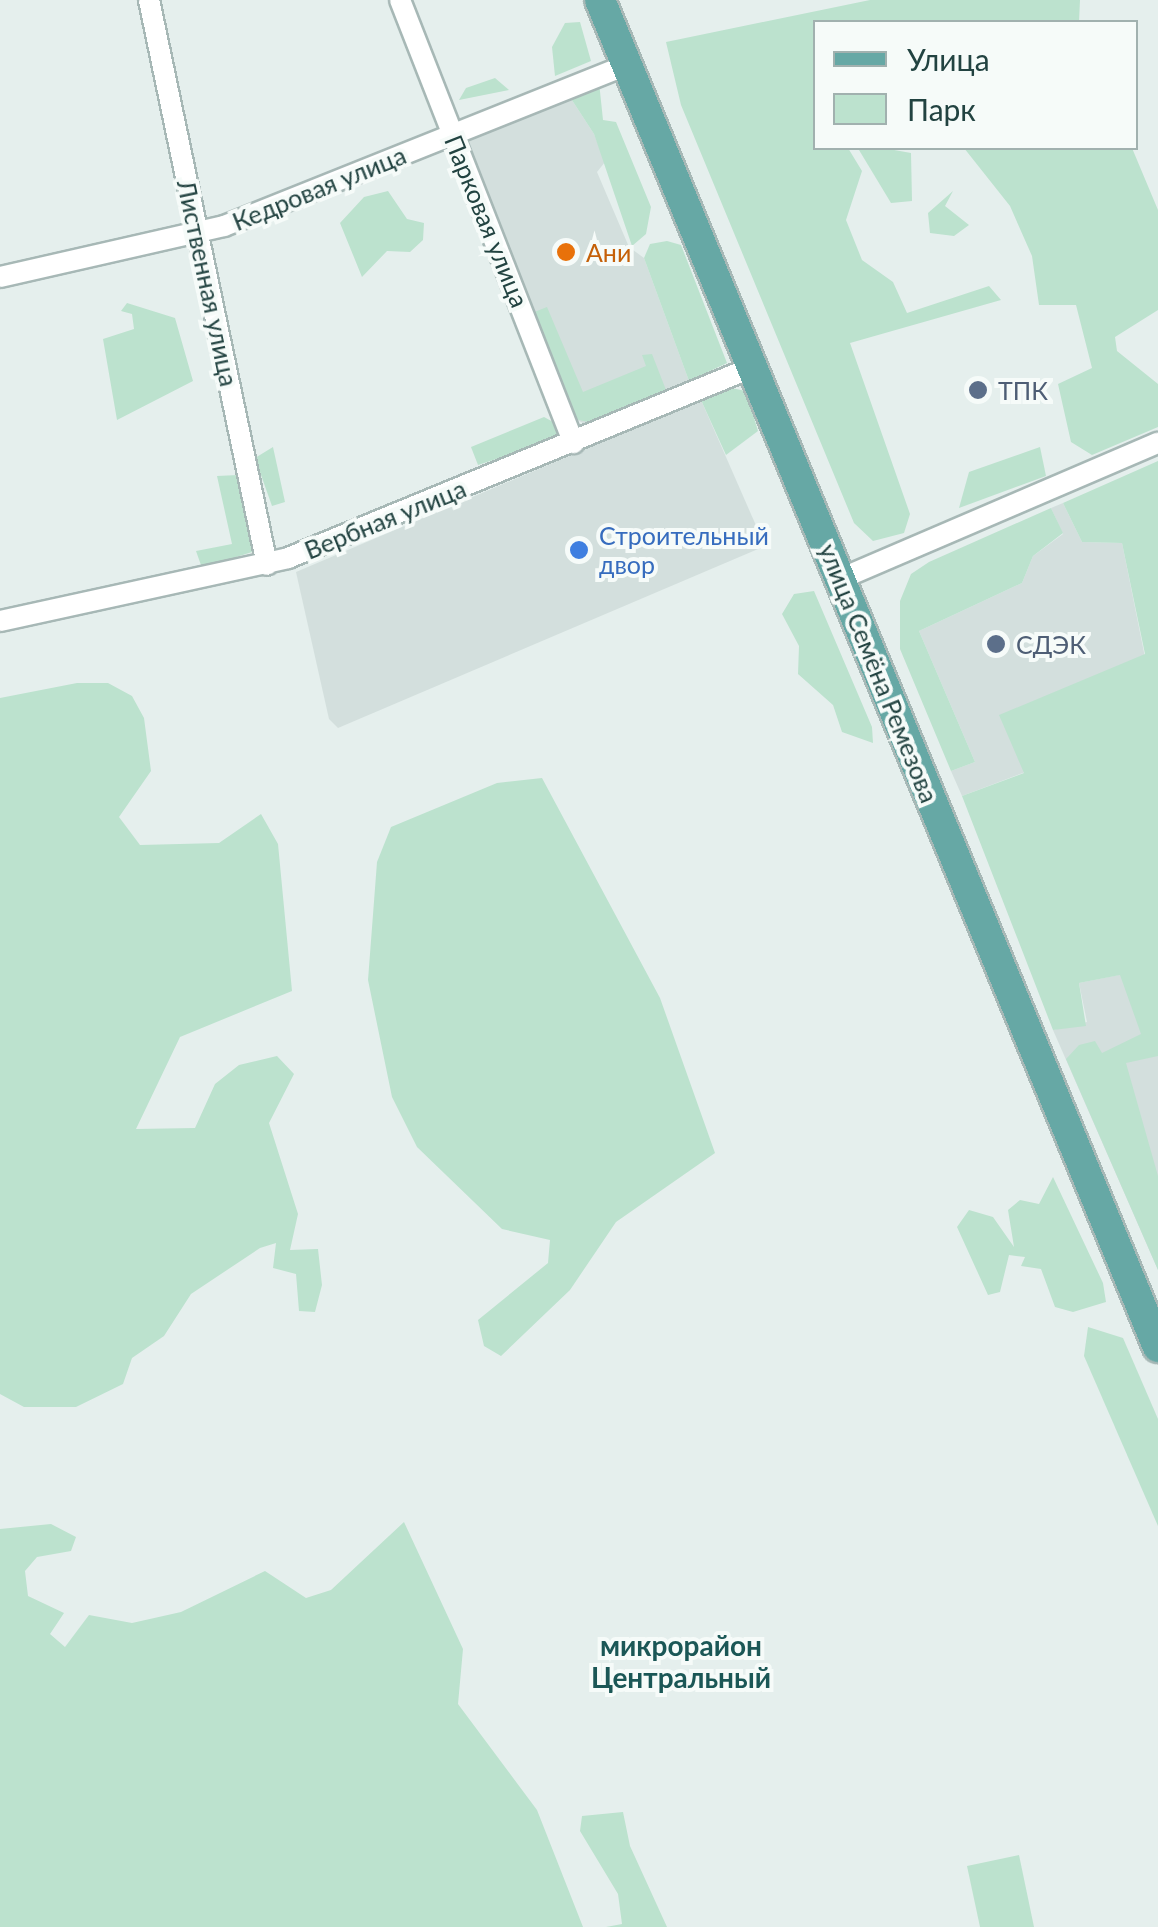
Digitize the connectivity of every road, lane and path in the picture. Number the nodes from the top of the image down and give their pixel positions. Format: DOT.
graph roads {
  1 [pos="149,0"];
  2 [pos="400,0"];
  3 [pos="600,0"];
  4 [pos="626,65"];
  5 [pos="452,134"];
  6 [pos="197,234"];
  7 [pos="0,277"];
  8 [pos="754,366"];
  9 [pos="574,443"];
  10 [pos="1158,443"];
  11 [pos="267,565"];
  12 [pos="840,579"];
  13 [pos="0,621"];
  14 [pos="1156,1335"];
  1 -- 6 [label="street, Лиственная улица"];
  2 -- 5 [label="street, Парковая улица"];
  3 -- 4 [label="main road, улица Семёна Ремезова"];
  4 -- 5 [label="street, Кедровая улица"];
  4 -- 8 [label="main road, улица Семёна Ремезова"];
  5 -- 6 [label="street, Кедровая улица"];
  5 -- 9 [label="street, Парковая улица"];
  6 -- 7 [label="street, Кедровая улица"];
  6 -- 11 [label="street, Лиственная улица"];
  8 -- 9 [label="street, Вербная улица"];
  8 -- 12 [label="main road, улица Семёна Ремезова"];
  9 -- 11 [label="street, Вербная улица"];
  10 -- 12 [label="street"];
  11 -- 13 [label="street, Вербная улица"];
  12 -- 14 [label="main road, улица Семёна Ремезова"];
}
